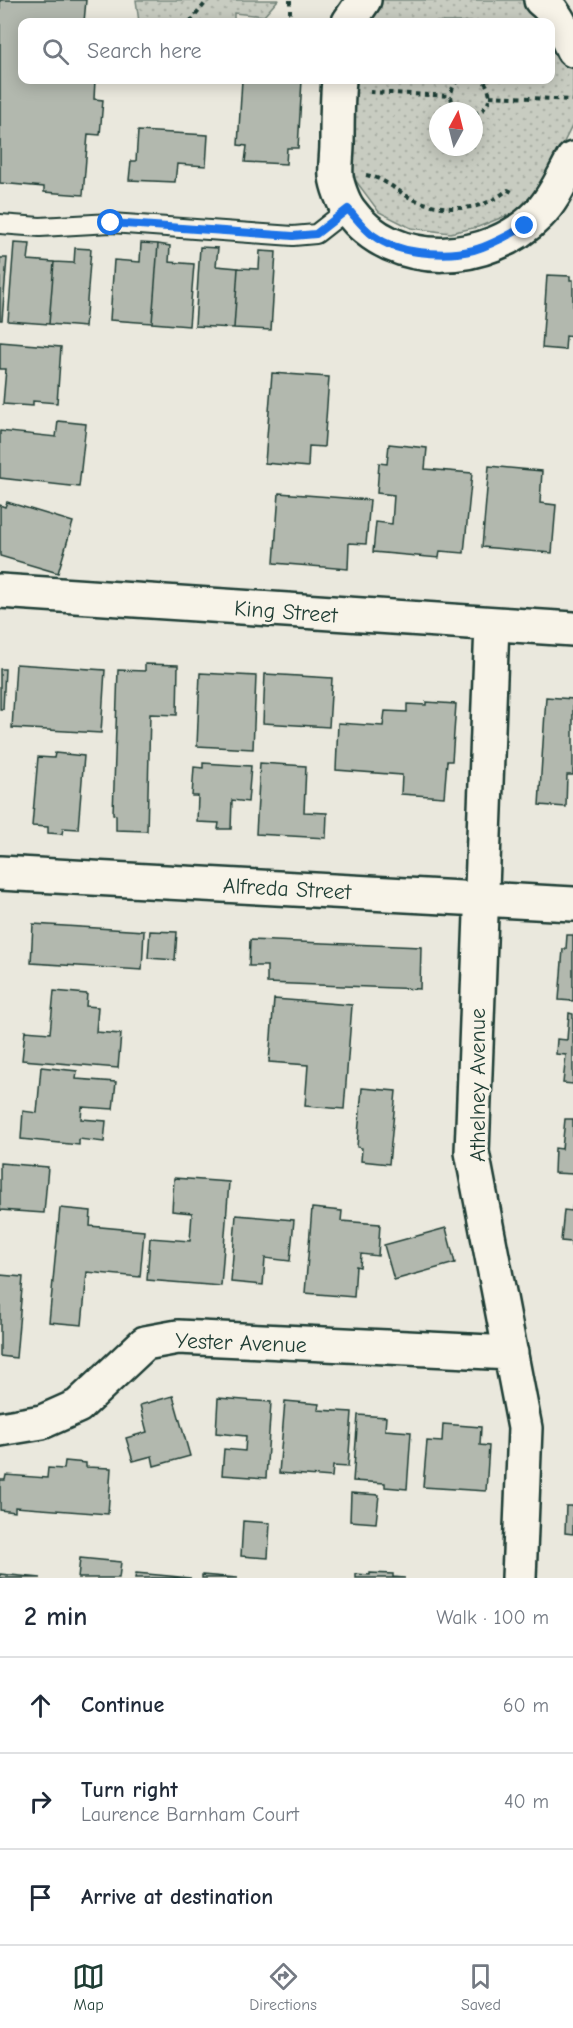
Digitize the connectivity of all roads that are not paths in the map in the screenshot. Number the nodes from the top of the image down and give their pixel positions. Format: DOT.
graph roads {
  1 [pos="364,0"];
  2 [pos="541,0"];
  3 [pos="352,18"];
  4 [pos="573,50"];
  5 [pos="352,86"];
  6 [pos="573,159"];
  7 [pos="348,209"];
  8 [pos="0,224"];
  9 [pos="0,591"];
  10 [pos="492,624"];
  11 [pos="573,629"];
  12 [pos="0,873"];
  13 [pos="481,898"];
  14 [pos="573,903"];
  15 [pos="511,1353"];
  16 [pos="0,1429"];
  17 [pos="519,1578"];
  1 -- 3 [label="street"];
  2 -- 4 [label="street"];
  5 -- 7 [label="street"];
  6 -- 7 [label="street"];
  7 -- 8 [label="lane"];
  9 -- 10 [label="street, King Street"];
  10 -- 11 [label="street, King Street"];
  10 -- 13 [label="street, Athelney Avenue"];
  12 -- 13 [label="street, Alfreda Street"];
  13 -- 14 [label="street, Alfreda Street"];
  13 -- 15 [label="street, Athelney Avenue"];
  15 -- 16 [label="street, Yester Avenue"];
  15 -- 17 [label="street, Athelney Avenue"];
}
